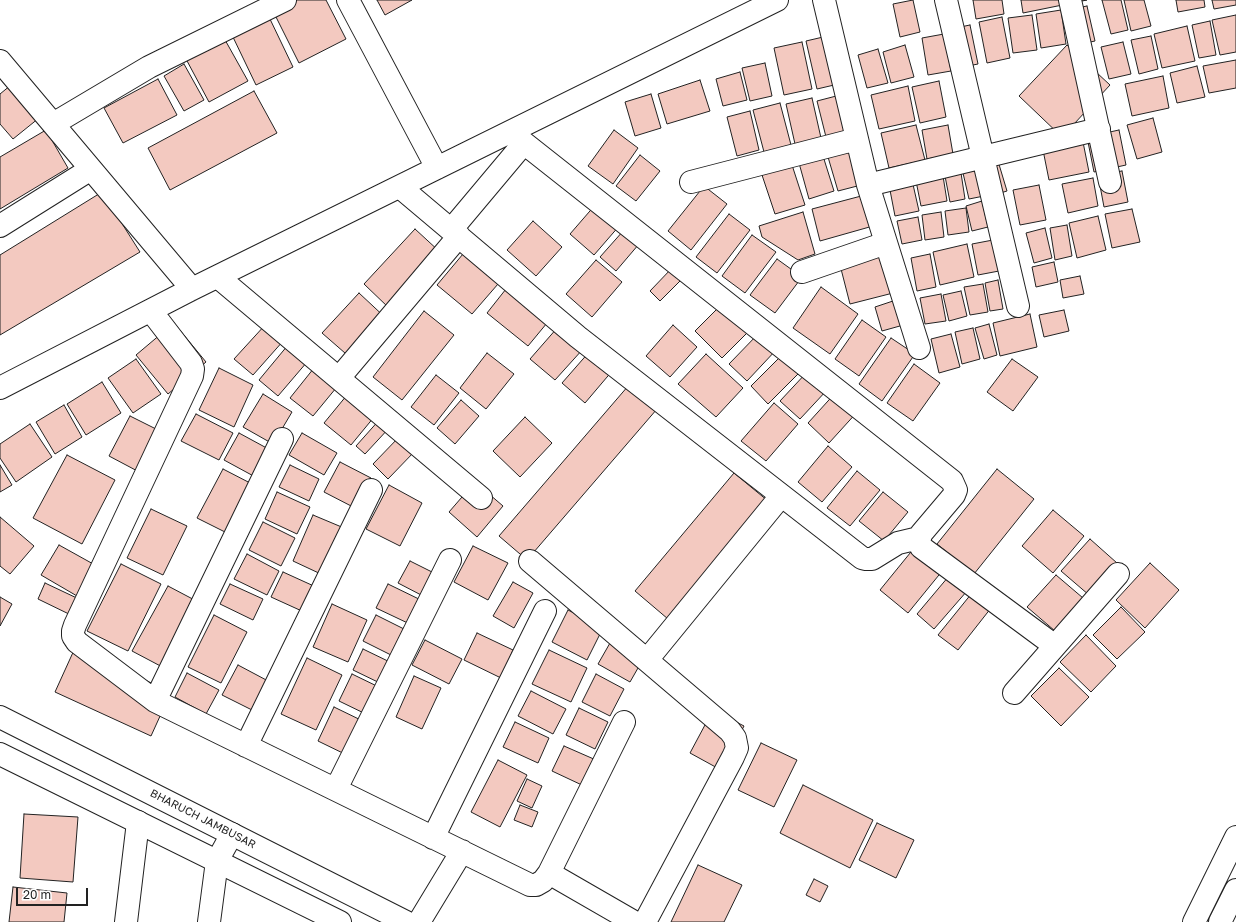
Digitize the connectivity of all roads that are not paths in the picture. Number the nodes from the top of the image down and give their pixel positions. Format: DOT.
graph roads {
  1 [pos="286,0"];
  2 [pos="348,0"];
  3 [pos="777,0"];
  4 [pos="824,0"];
  5 [pos="946,0"];
  6 [pos="1070,0"];
  7 [pos="0,61"];
  8 [pos="53,124"];
  9 [pos="1099,129"];
  10 [pos="517,138"];
  11 [pos="857,139"];
  12 [pos="983,158"];
  13 [pos="437,168"];
  14 [pos="91,169"];
  15 [pos="691,182"];
  16 [pos="1110,182"];
  17 [pos="868,185"];
  18 [pos="400,187"];
  19 [pos="0,226"];
  20 [pos="455,233"];
  21 [pos="886,243"];
  22 [pos="802,272"];
  23 [pos="218,277"];
  24 [pos="192,289"];
  25 [pos="1018,306"];
  26 [pos="151,311"];
  27 [pos="919,348"];
  28 [pos="339,378"];
  29 [pos="0,388"];
  30 [pos="282,439"];
  31 [pos="371,490"];
  32 [pos="781,496"];
  33 [pos="481,498"];
  34 [pos="919,538"];
  35 [pos="450,560"];
  36 [pos="530,561"];
  37 [pos="1118,574"];
  38 [pos="545,611"];
  39 [pos="1055,646"];
  40 [pos="647,660"];
  41 [pos="1014,692"];
  42 [pos="155,700"];
  43 [pos="0,717"];
  44 [pos="624,722"];
  45 [pos="246,746"];
  46 [pos="0,754"];
  47 [pos="336,789"];
  48 [pos="138,822"];
  49 [pos="232,834"];
  50 [pos="1236,837"];
  51 [pos="433,838"];
  52 [pos="462,851"];
  53 [pos="217,861"];
  54 [pos="549,873"];
  55 [pos="1236,890"];
  56 [pos="213,894"];
  57 [pos="126,922"];
  58 [pos="209,922"];
  59 [pos="225,922"];
  60 [pos="340,922"];
  61 [pos="406,922"];
  62 [pos="419,922"];
  63 [pos="634,922"];
  64 [pos="645,922"];
  65 [pos="1194,922"];
  66 [pos="1220,922"];
  1 -- 8 [label="street"];
  2 -- 13 [label="street"];
  3 -- 10 [label="street"];
  4 -- 11 [label="street"];
  5 -- 12 [label="street"];
  6 -- 9 [label="street"];
  7 -- 8 [label="street"];
  8 -- 14 [label="street"];
  9 -- 12 [label="street"];
  9 -- 16 [label="street"];
  10 -- 13 [label="street"];
  10 -- 20 [label="street"];
  10 -- 34 [label="street"];
  11 -- 15 [label="street"];
  11 -- 17 [label="street"];
  12 -- 17 [label="street"];
  12 -- 25 [label="street"];
  13 -- 18 [label="street"];
  14 -- 19 [label="street"];
  14 -- 24 [label="street"];
  17 -- 21 [label="street"];
  18 -- 20 [label="street"];
  18 -- 23 [label="street"];
  20 -- 28 [label="street"];
  20 -- 32 [label="street"];
  21 -- 22 [label="street"];
  21 -- 27 [label="street"];
  23 -- 24 [label="street"];
  23 -- 28 [label="street"];
  24 -- 26 [label="street"];
  26 -- 29 [label="street"];
  26 -- 42 [label="street"];
  28 -- 33 [label="street"];
  30 -- 42 [label="street"];
  31 -- 45 [label="street"];
  32 -- 34 [label="street"];
  32 -- 40 [label="street"];
  34 -- 39 [label="street"];
  35 -- 47 [label="street"];
  36 -- 40 [label="street"];
  37 -- 39 [label="street"];
  38 -- 51 [label="street"];
  39 -- 41 [label="street"];
  40 -- 64 [label="street"];
  42 -- 45 [label="street"];
  43 -- 49 [label="street, BHARUCH JAMBUSAR"];
  44 -- 54 [label="street"];
  45 -- 47 [label="street"];
  46 -- 48 [label="street"];
  47 -- 51 [label="street"];
  48 -- 53 [label="street"];
  48 -- 57 [label="street"];
  49 -- 53 [label="street"];
  49 -- 61 [label="street, BHARUCH JAMBUSAR"];
  50 -- 65 [label="street"];
  51 -- 52 [label="street"];
  52 -- 54 [label="street"];
  52 -- 62 [label="street"];
  53 -- 56 [label="street"];
  53 -- 60 [label="street"];
  54 -- 63 [label="street"];
  55 -- 66 [label="street"];
  56 -- 58 [label="street"];
  56 -- 59 [label="street"];
}
